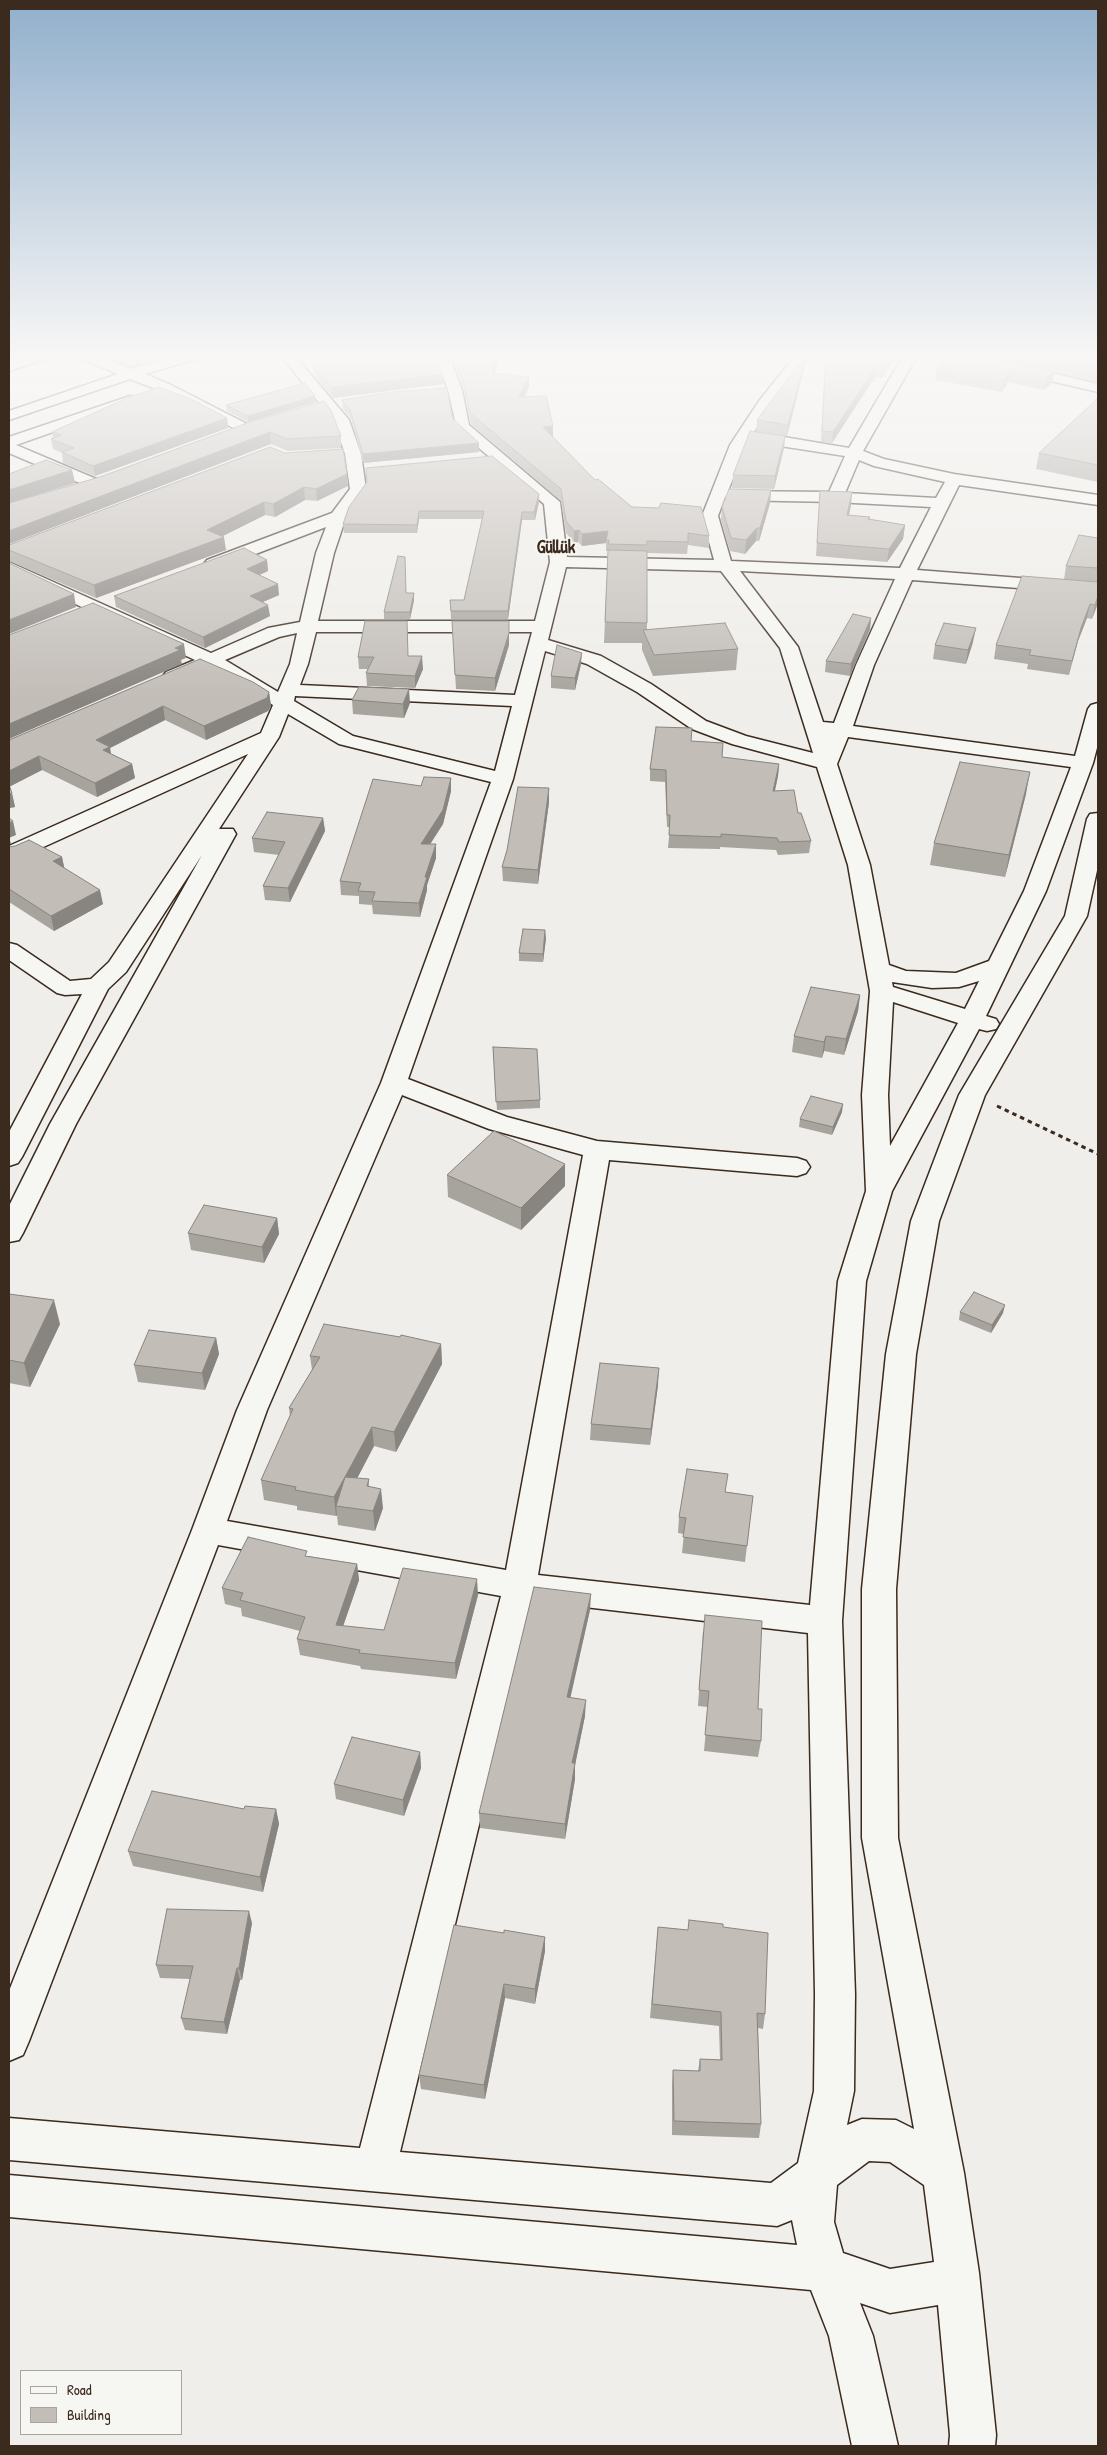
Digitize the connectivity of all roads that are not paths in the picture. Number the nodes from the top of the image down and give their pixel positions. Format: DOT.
graph roads {
  1 [pos="64,471"];
  2 [pos="352,471"];
  3 [pos="506,471"];
  4 [pos="729,471"];
  5 [pos="846,471"];
  6 [pos="915,471"];
  7 [pos="112,478"];
  8 [pos="954,479"];
  9 [pos="95,484"];
  10 [pos="76,490"];
  11 [pos="718,495"];
  12 [pos="835,497"];
  13 [pos="1098,500"];
  14 [pos="942,503"];
  15 [pos="338,517"];
  16 [pos="559,562"];
  17 [pos="727,566"];
  18 [pos="9,567"];
  19 [pos="200,568"];
  20 [pos="906,574"];
  21 [pos="1098,589"];
  22 [pos="117,600"];
  23 [pos="98,606"];
  24 [pos="72,618"];
  25 [pos="308,626"];
  26 [pos="539,634"];
  27 [pos="211,660"];
  28 [pos="158,683"];
  29 [pos="286,696"];
  30 [pos="522,700"];
  31 [pos="1098,709"];
  32 [pos="814,726"];
  33 [pos="841,731"];
  34 [pos="269,737"];
  35 [pos="826,763"];
  36 [pos="1083,764"];
  37 [pos="502,779"];
  38 [pos="1098,819"];
  39 [pos="9,854"];
  40 [pos="9,950"];
  41 [pos="999,965"];
  42 [pos="880,980"];
  43 [pos="98,986"];
  44 [pos="969,1026"];
  45 [pos="1005,1037"];
  46 [pos="394,1083"];
  47 [pos="597,1150"];
  48 [pos="9,1154"];
  49 [pos="797,1167"];
  50 [pos="880,1192"];
  51 [pos="9,1233"];
  52 [pos="208,1530"];
  53 [pos="520,1586"];
  54 [pos="825,1621"];
  55 [pos="9,2041"];
  56 [pos="9,2139"];
  57 [pos="375,2170"];
  58 [pos="817,2172"];
  59 [pos="944,2172"];
  60 [pos="9,2196"];
  61 [pos="825,2269"];
  62 [pos="957,2273"];
  63 [pos="875,2446"];
  64 [pos="972,2446"];
  1 -- 9 [label="street"];
  2 -- 15 [label="street"];
  3 -- 16 [label="street"];
  4 -- 11 [label="street"];
  5 -- 12 [label="street"];
  6 -- 8 [label="street"];
  7 -- 9 [label="street"];
  8 -- 13 [label="street"];
  8 -- 14 [label="street"];
  9 -- 10 [label="street"];
  11 -- 12 [label="street"];
  11 -- 17 [label="street"];
  12 -- 14 [label="street"];
  14 -- 20 [label="street"];
  15 -- 19 [label="street"];
  15 -- 25 [label="street"];
  16 -- 17 [label="street"];
  16 -- 26 [label="street"];
  17 -- 20 [label="street"];
  17 -- 32 [label="street"];
  18 -- 23 [label="street"];
  20 -- 21 [label="street"];
  20 -- 33 [label="street"];
  22 -- 23 [label="street"];
  23 -- 24 [label="street"];
  23 -- 27 [label="street"];
  25 -- 26 [label="street"];
  25 -- 27 [label="street"];
  25 -- 29 [label="street"];
  26 -- 30 [label="street"];
  26 -- 35 [label="street"];
  27 -- 28 [label="street"];
  27 -- 29 [label="street"];
  29 -- 30 [label="street"];
  29 -- 34 [label="street"];
  29 -- 37 [label="street"];
  30 -- 37 [label="street"];
  31 -- 36 [label="street"];
  32 -- 33 [label="street"];
  32 -- 35 [label="street"];
  33 -- 35 [label="street"];
  33 -- 36 [label="street"];
  34 -- 39 [label="street"];
  34 -- 43 [label="street"];
  34 -- 51 [label="street"];
  35 -- 42 [label="street"];
  36 -- 41 [label="street"];
  37 -- 46 [label="street"];
  38 -- 45 [label="street"];
  40 -- 43 [label="street"];
  41 -- 42 [label="street"];
  41 -- 44 [label="street"];
  42 -- 44 [label="street"];
  42 -- 50 [label="street"];
  43 -- 48 [label="street"];
  44 -- 45 [label="street"];
  44 -- 50 [label="street"];
  45 -- 59 [label="street"];
  46 -- 47 [label="street"];
  46 -- 52 [label="street"];
  47 -- 49 [label="street"];
  47 -- 53 [label="street"];
  50 -- 54 [label="street"];
  52 -- 53 [label="street"];
  52 -- 55 [label="street"];
  53 -- 54 [label="street"];
  53 -- 57 [label="street"];
  54 -- 58 [label="street"];
  56 -- 57 [label="street"];
  57 -- 58 [label="street"];
  58 -- 59 [label="street"];
  58 -- 61 [label="street"];
  59 -- 62 [label="street"];
  60 -- 61 [label="street"];
  61 -- 62 [label="street"];
  61 -- 63 [label="street"];
  62 -- 64 [label="street"];
}
